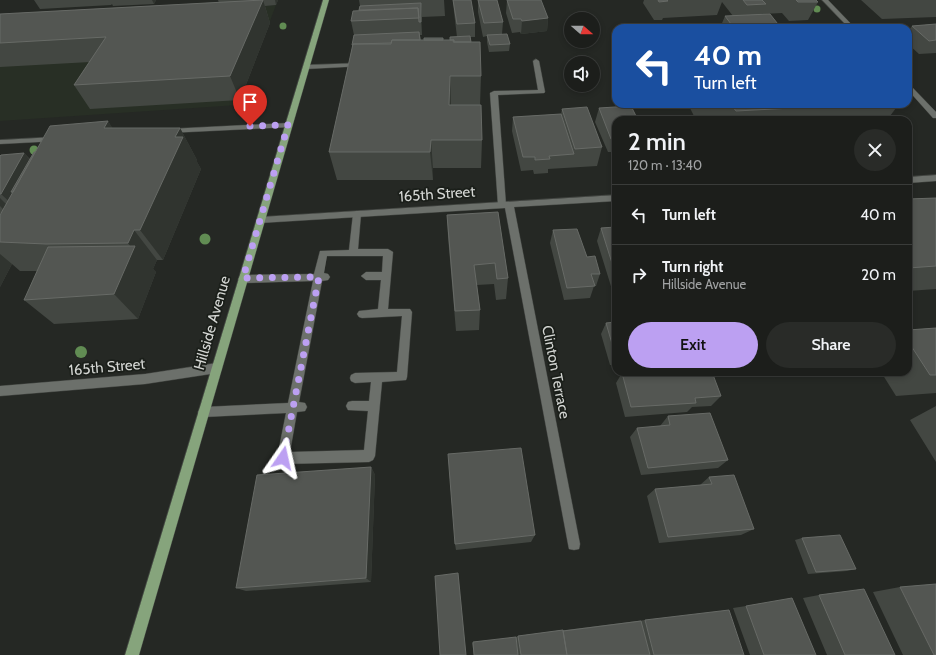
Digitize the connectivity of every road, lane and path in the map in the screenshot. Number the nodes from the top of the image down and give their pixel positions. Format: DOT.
graph roads {
  1 [pos="326,0"];
  2 [pos="825,0"];
  3 [pos="848,24"];
  4 [pos="536,61"];
  5 [pos="367,64"];
  6 [pos="306,67"];
  7 [pos="912,90"];
  8 [pos="936,116"];
  9 [pos="288,125"];
  10 [pos="159,132"];
  11 [pos="63,138"];
  12 [pos="0,142"];
  13 [pos="936,178"];
  14 [pos="912,180"];
  15 [pos="612,198"];
  16 [pos="505,205"];
  17 [pos="357,214"];
  18 [pos="260,220"];
  19 [pos="353,252"];
  20 [pos="366,276"];
  21 [pos="386,276"];
  22 [pos="322,277"];
  23 [pos="243,278"];
  24 [pos="383,313"];
  25 [pos="362,314"];
  26 [pos="217,368"];
  27 [pos="377,377"];
  28 [pos="355,378"];
  29 [pos="0,391"];
  30 [pos="352,406"];
  31 [pos="373,406"];
  32 [pos="297,407"];
  33 [pos="204,412"];
  34 [pos="574,544"];
  35 [pos="132,655"];
  1 -- 6 [label="main road, Hillside Avenue"];
  2 -- 3 [label="street"];
  4 -- 16 [label="street, Clinton Terrace"];
  5 -- 6 [label="street"];
  6 -- 9 [label="main road, Hillside Avenue"];
  7 -- 8 [label="street"];
  9 -- 10 [label="street"];
  9 -- 18 [label="main road, Hillside Avenue"];
  11 -- 12 [label="street"];
  13 -- 14 [label="street"];
  15 -- 16 [label="street, 165th Street"];
  16 -- 17 [label="street, 165th Street"];
  16 -- 34 [label="street, Clinton Terrace"];
  17 -- 18 [label="street, 165th Street"];
  17 -- 19 [label="street"];
  18 -- 23 [label="main road, Hillside Avenue"];
  19 -- 21 [label="street"];
  19 -- 22 [label="street"];
  20 -- 21 [label="street"];
  21 -- 24 [label="street"];
  22 -- 23 [label="street"];
  22 -- 32 [label="street"];
  23 -- 26 [label="main road, Hillside Avenue"];
  24 -- 25 [label="street"];
  24 -- 27 [label="street"];
  26 -- 29 [label="street, 165th Street"];
  26 -- 33 [label="main road, Hillside Avenue"];
  27 -- 28 [label="street"];
  27 -- 31 [label="street"];
  30 -- 31 [label="street"];
  31 -- 32 [label="street"];
  32 -- 33 [label="street"];
  33 -- 35 [label="main road, Hillside Avenue"];
}
